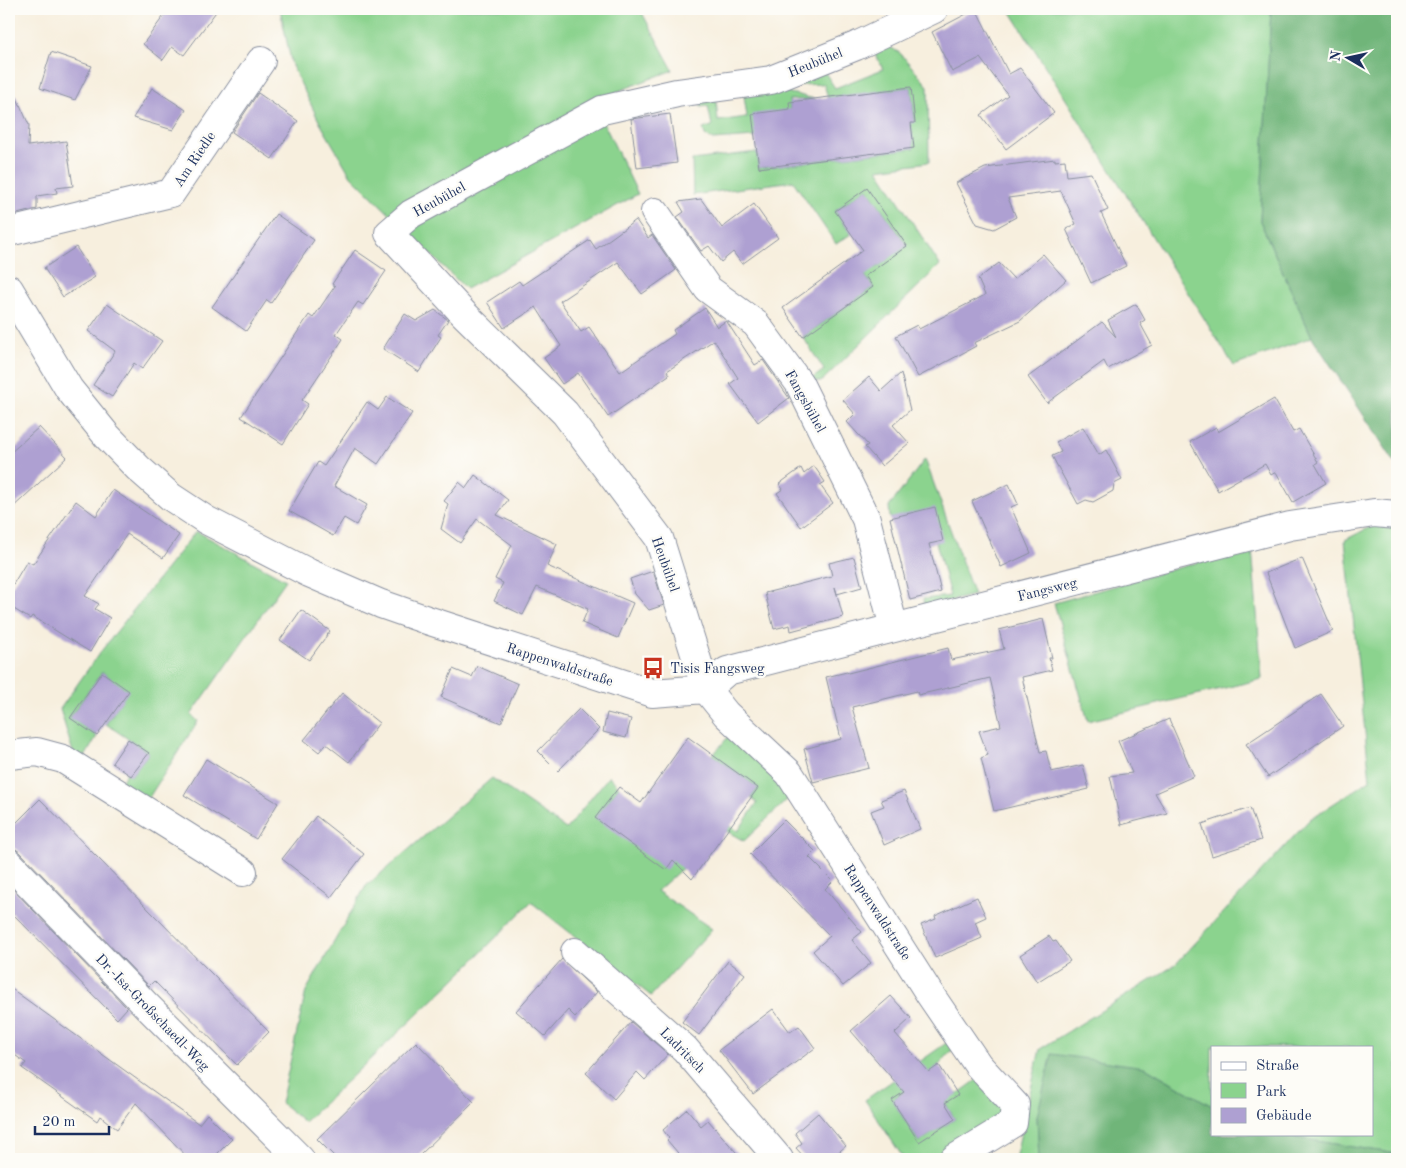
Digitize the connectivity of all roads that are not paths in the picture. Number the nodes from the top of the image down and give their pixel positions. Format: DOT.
graph roads {
  1 [pos="934,9"];
  2 [pos="261,61"];
  3 [pos="655,212"];
  4 [pos="9,232"];
  5 [pos="9,290"];
  6 [pos="1397,515"];
  7 [pos="894,628"];
  8 [pos="706,689"];
  9 [pos="9,755"];
  10 [pos="9,863"];
  11 [pos="243,872"];
  12 [pos="575,952"];
  13 [pos="300,1159"];
  14 [pos="779,1159"];
  15 [pos="954,1159"];
  1 -- 8 [label="street, Heubühel"];
  2 -- 4 [label="street, Am Riedle"];
  3 -- 7 [label="street, Fangsbühel"];
  5 -- 8 [label="street, Rappenwaldstraße"];
  6 -- 7 [label="street, Fangsweg"];
  7 -- 8 [label="street, Fangsweg"];
  8 -- 15 [label="street, Rappenwaldstraße"];
  9 -- 11 [label="street"];
  10 -- 13 [label="street, Dr.-Isa-Großschaedl-Weg"];
  12 -- 14 [label="street, Ladritsch"];
}
